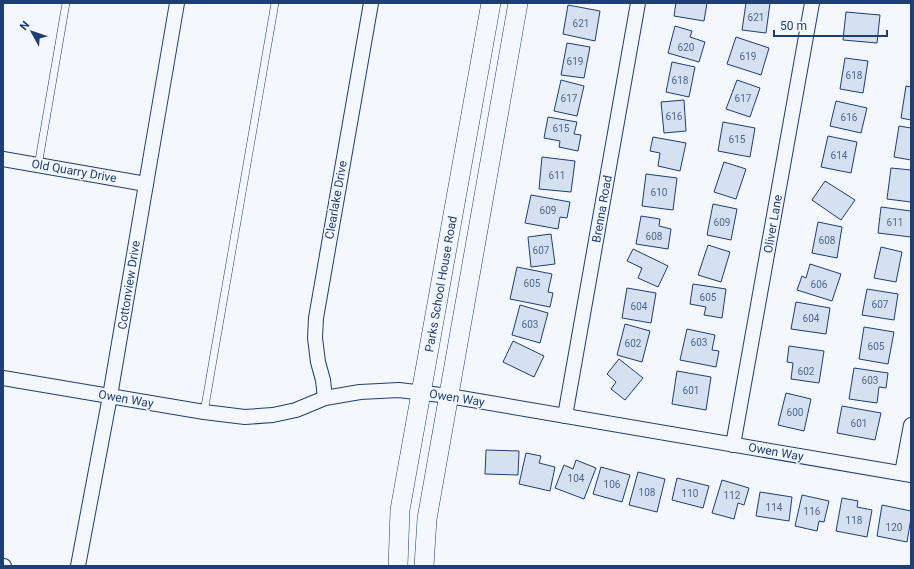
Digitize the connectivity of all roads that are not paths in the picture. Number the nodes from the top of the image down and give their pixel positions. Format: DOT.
graph roads {
  1 [pos="66,3"];
  2 [pos="177,3"];
  3 [pos="275,3"];
  4 [pos="371,3"];
  5 [pos="491,3"];
  6 [pos="518,3"];
  7 [pos="638,3"];
  8 [pos="812,3"];
  9 [pos="3,159"];
  10 [pos="38,166"];
  11 [pos="146,184"];
  12 [pos="3,378"];
  13 [pos="421,392"];
  14 [pos="110,396"];
  15 [pos="449,396"];
  16 [pos="325,398"];
  17 [pos="204,412"];
  18 [pos="565,416"];
  19 [pos="911,425"];
  20 [pos="733,444"];
  21 [pos="907,474"];
  22 [pos="78,566"];
  23 [pos="398,566"];
  24 [pos="424,566"];
  1 -- 10 [label="lane"];
  2 -- 11 [label="street, Cottonview Drive"];
  3 -- 17 [label="lane"];
  4 -- 16 [label="street, Clearlake Drive"];
  5 -- 13 [label="street, Parks School House Road"];
  6 -- 15 [label="street"];
  7 -- 18 [label="street, Brenna Road"];
  8 -- 20 [label="street, Oliver Lane"];
  9 -- 10 [label="street, Old Quarry Drive"];
  10 -- 11 [label="street, Old Quarry Drive"];
  11 -- 14 [label="street, Cottonview Drive"];
  12 -- 14 [label="street, Owen Way"];
  13 -- 15 [label="street, Owen Way"];
  13 -- 16 [label="street, Owen Way"];
  13 -- 23 [label="street, Parks School House Road"];
  14 -- 17 [label="street, Owen Way"];
  14 -- 22 [label="street, Cottonview Drive"];
  15 -- 18 [label="street, Owen Way"];
  15 -- 24 [label="street"];
  16 -- 17 [label="street, Owen Way"];
  18 -- 20 [label="street, Owen Way"];
  19 -- 21 [label="street"];
  20 -- 21 [label="street, Owen Way"];
}
